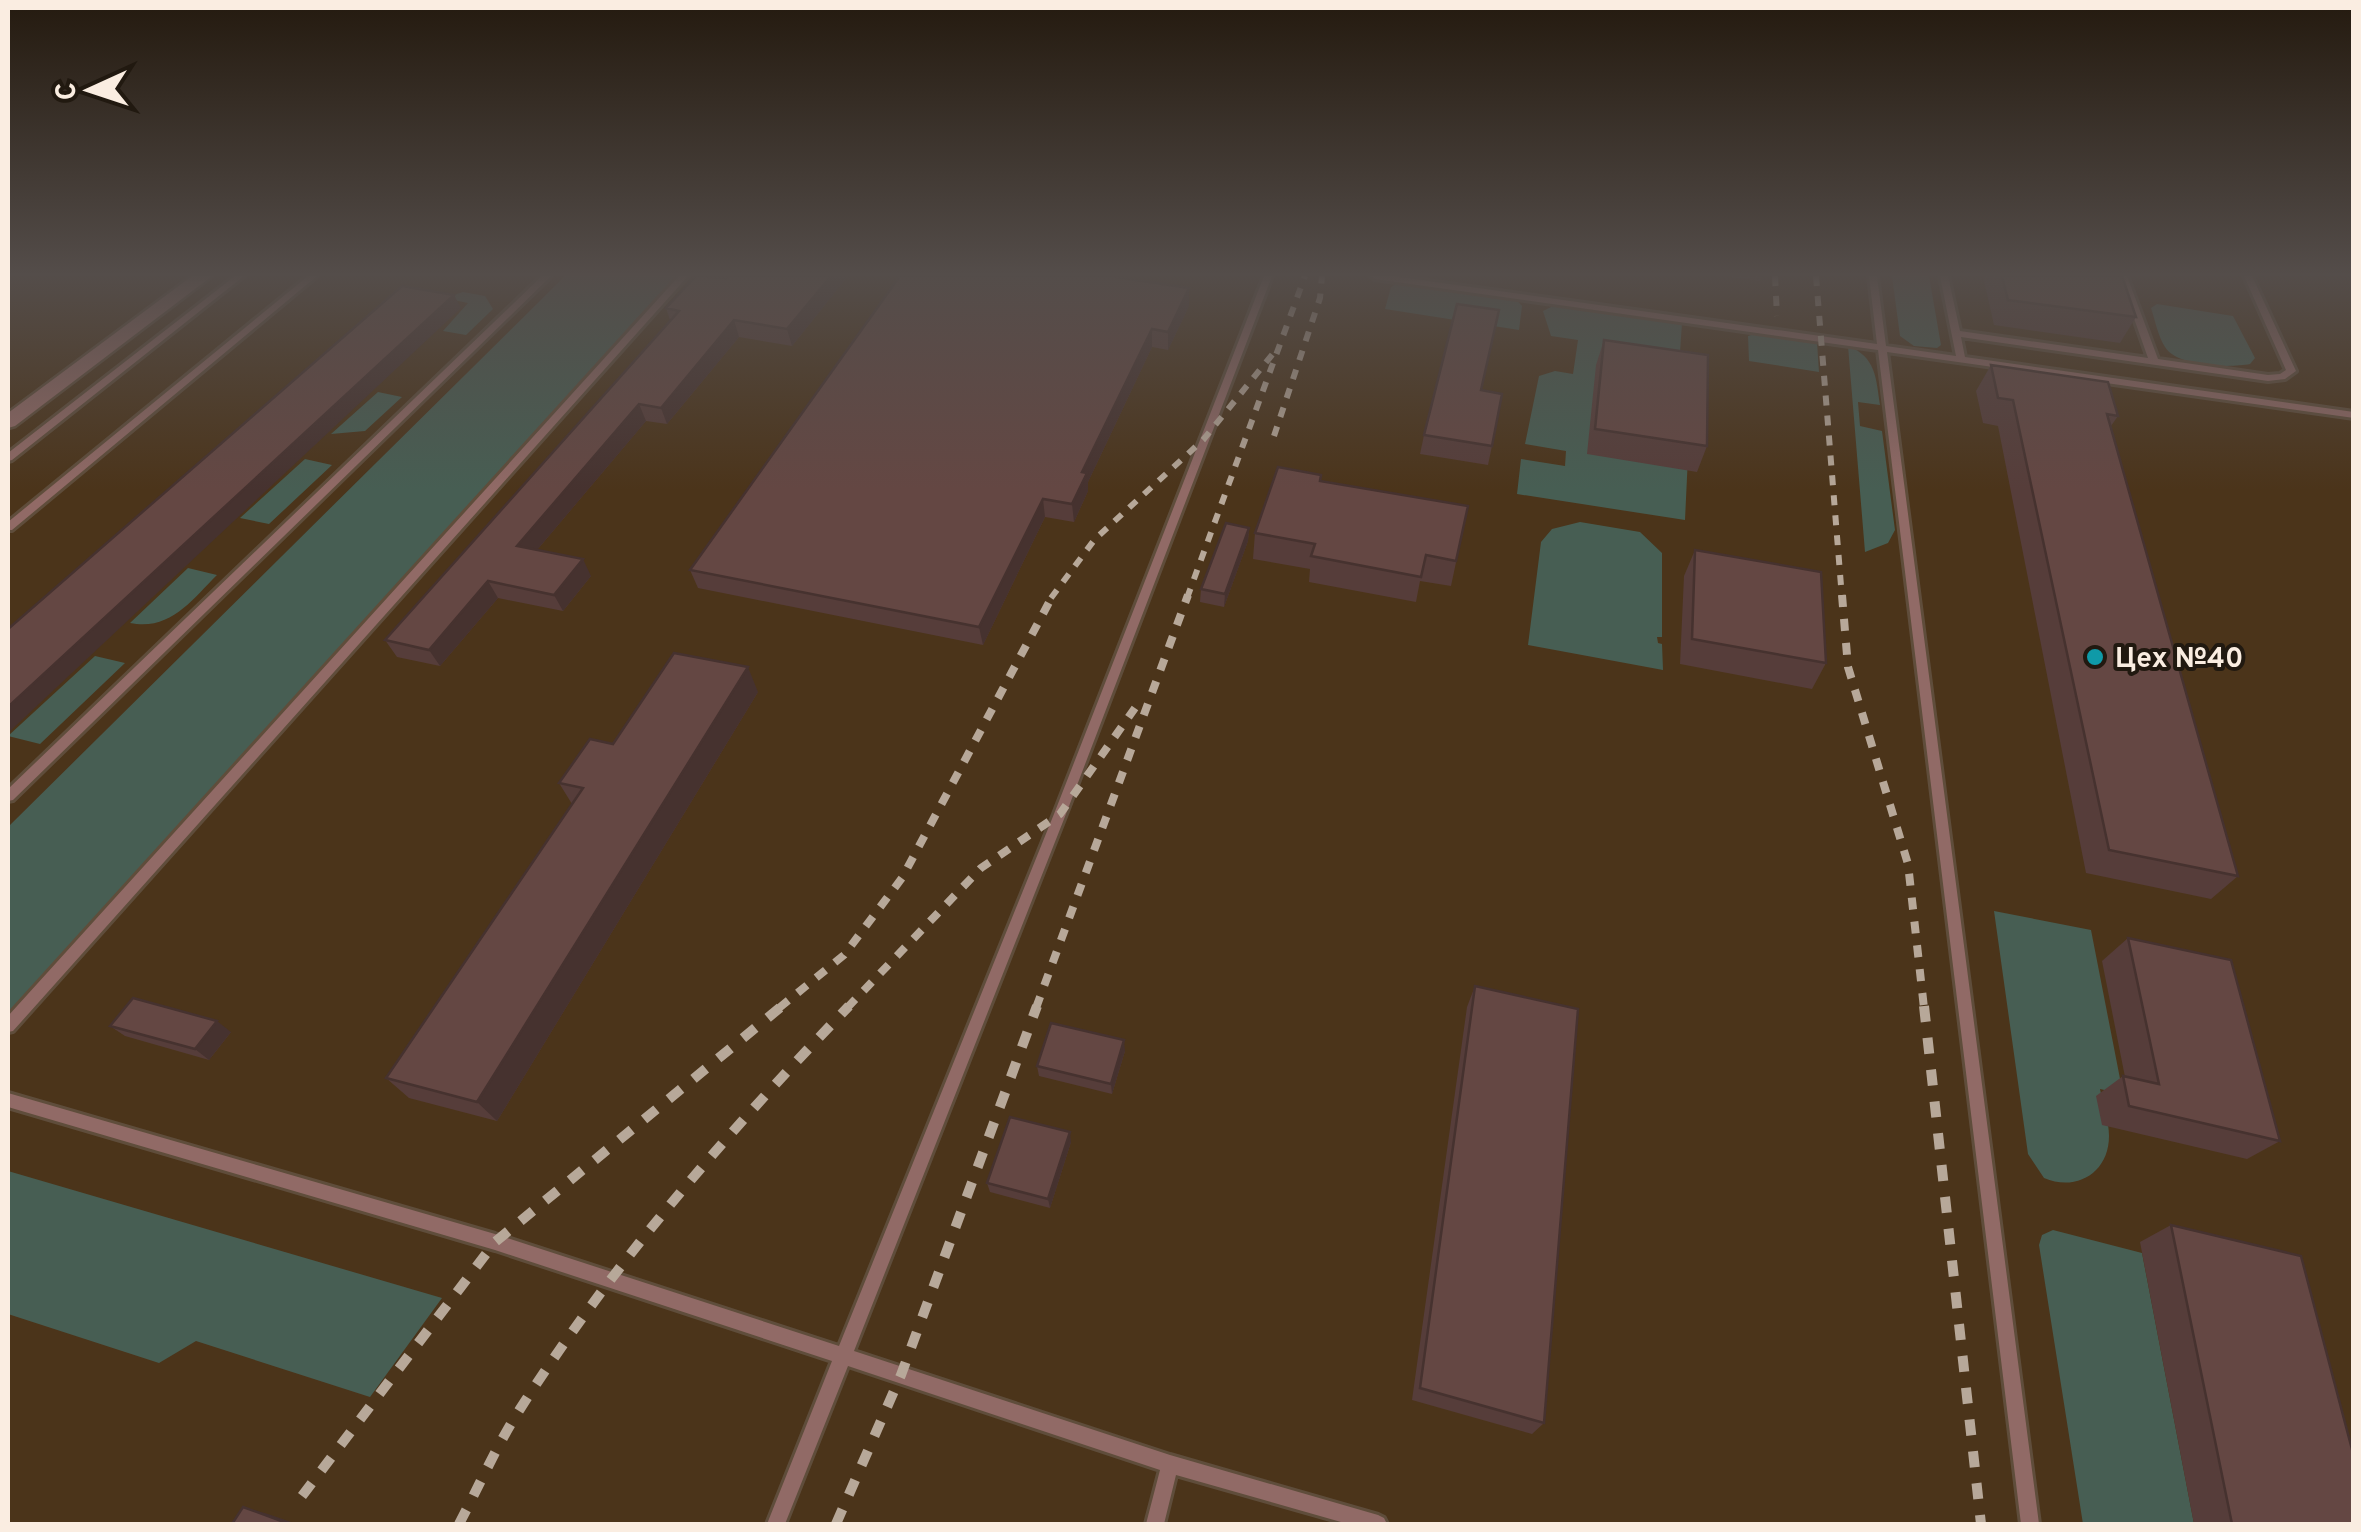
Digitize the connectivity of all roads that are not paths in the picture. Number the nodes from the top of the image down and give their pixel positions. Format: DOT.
graph roads {
  1 [pos="108,347"];
  2 [pos="149,347"];
  3 [pos="226,347"];
  4 [pos="473,347"];
  5 [pos="620,347"];
  6 [pos="1240,347"];
  7 [pos="1882,347"];
  8 [pos="1892,347"];
  9 [pos="1959,347"];
  10 [pos="2055,347"];
  11 [pos="2149,347"];
  12 [pos="2280,347"];
  13 [pos="1961,358"];
  14 [pos="2154,362"];
  15 [pos="2354,414"];
  16 [pos="8,422"];
  17 [pos="8,458"];
  18 [pos="8,527"];
  19 [pos="8,796"];
  20 [pos="8,1026"];
  21 [pos="8,1100"];
  22 [pos="844,1355"];
  23 [pos="1170,1464"];
  24 [pos="776,1524"];
  25 [pos="1155,1524"];
  26 [pos="1378,1524"];
  27 [pos="2030,1524"];
  1 -- 16 [label="street"];
  2 -- 17 [label="lane"];
  3 -- 18 [label="lane"];
  4 -- 19 [label="lane"];
  5 -- 20 [label="lane"];
  6 -- 22 [label="lane"];
  7 -- 27 [label="lane"];
  8 -- 13 [label="lane"];
  9 -- 13 [label="lane"];
  10 -- 14 [label="lane"];
  11 -- 14 [label="lane"];
  12 -- 14 [label="lane"];
  13 -- 15 [label="lane"];
  21 -- 22 [label="lane"];
  22 -- 23 [label="lane"];
  22 -- 24 [label="lane"];
  23 -- 25 [label="lane"];
  23 -- 26 [label="lane"];
}
